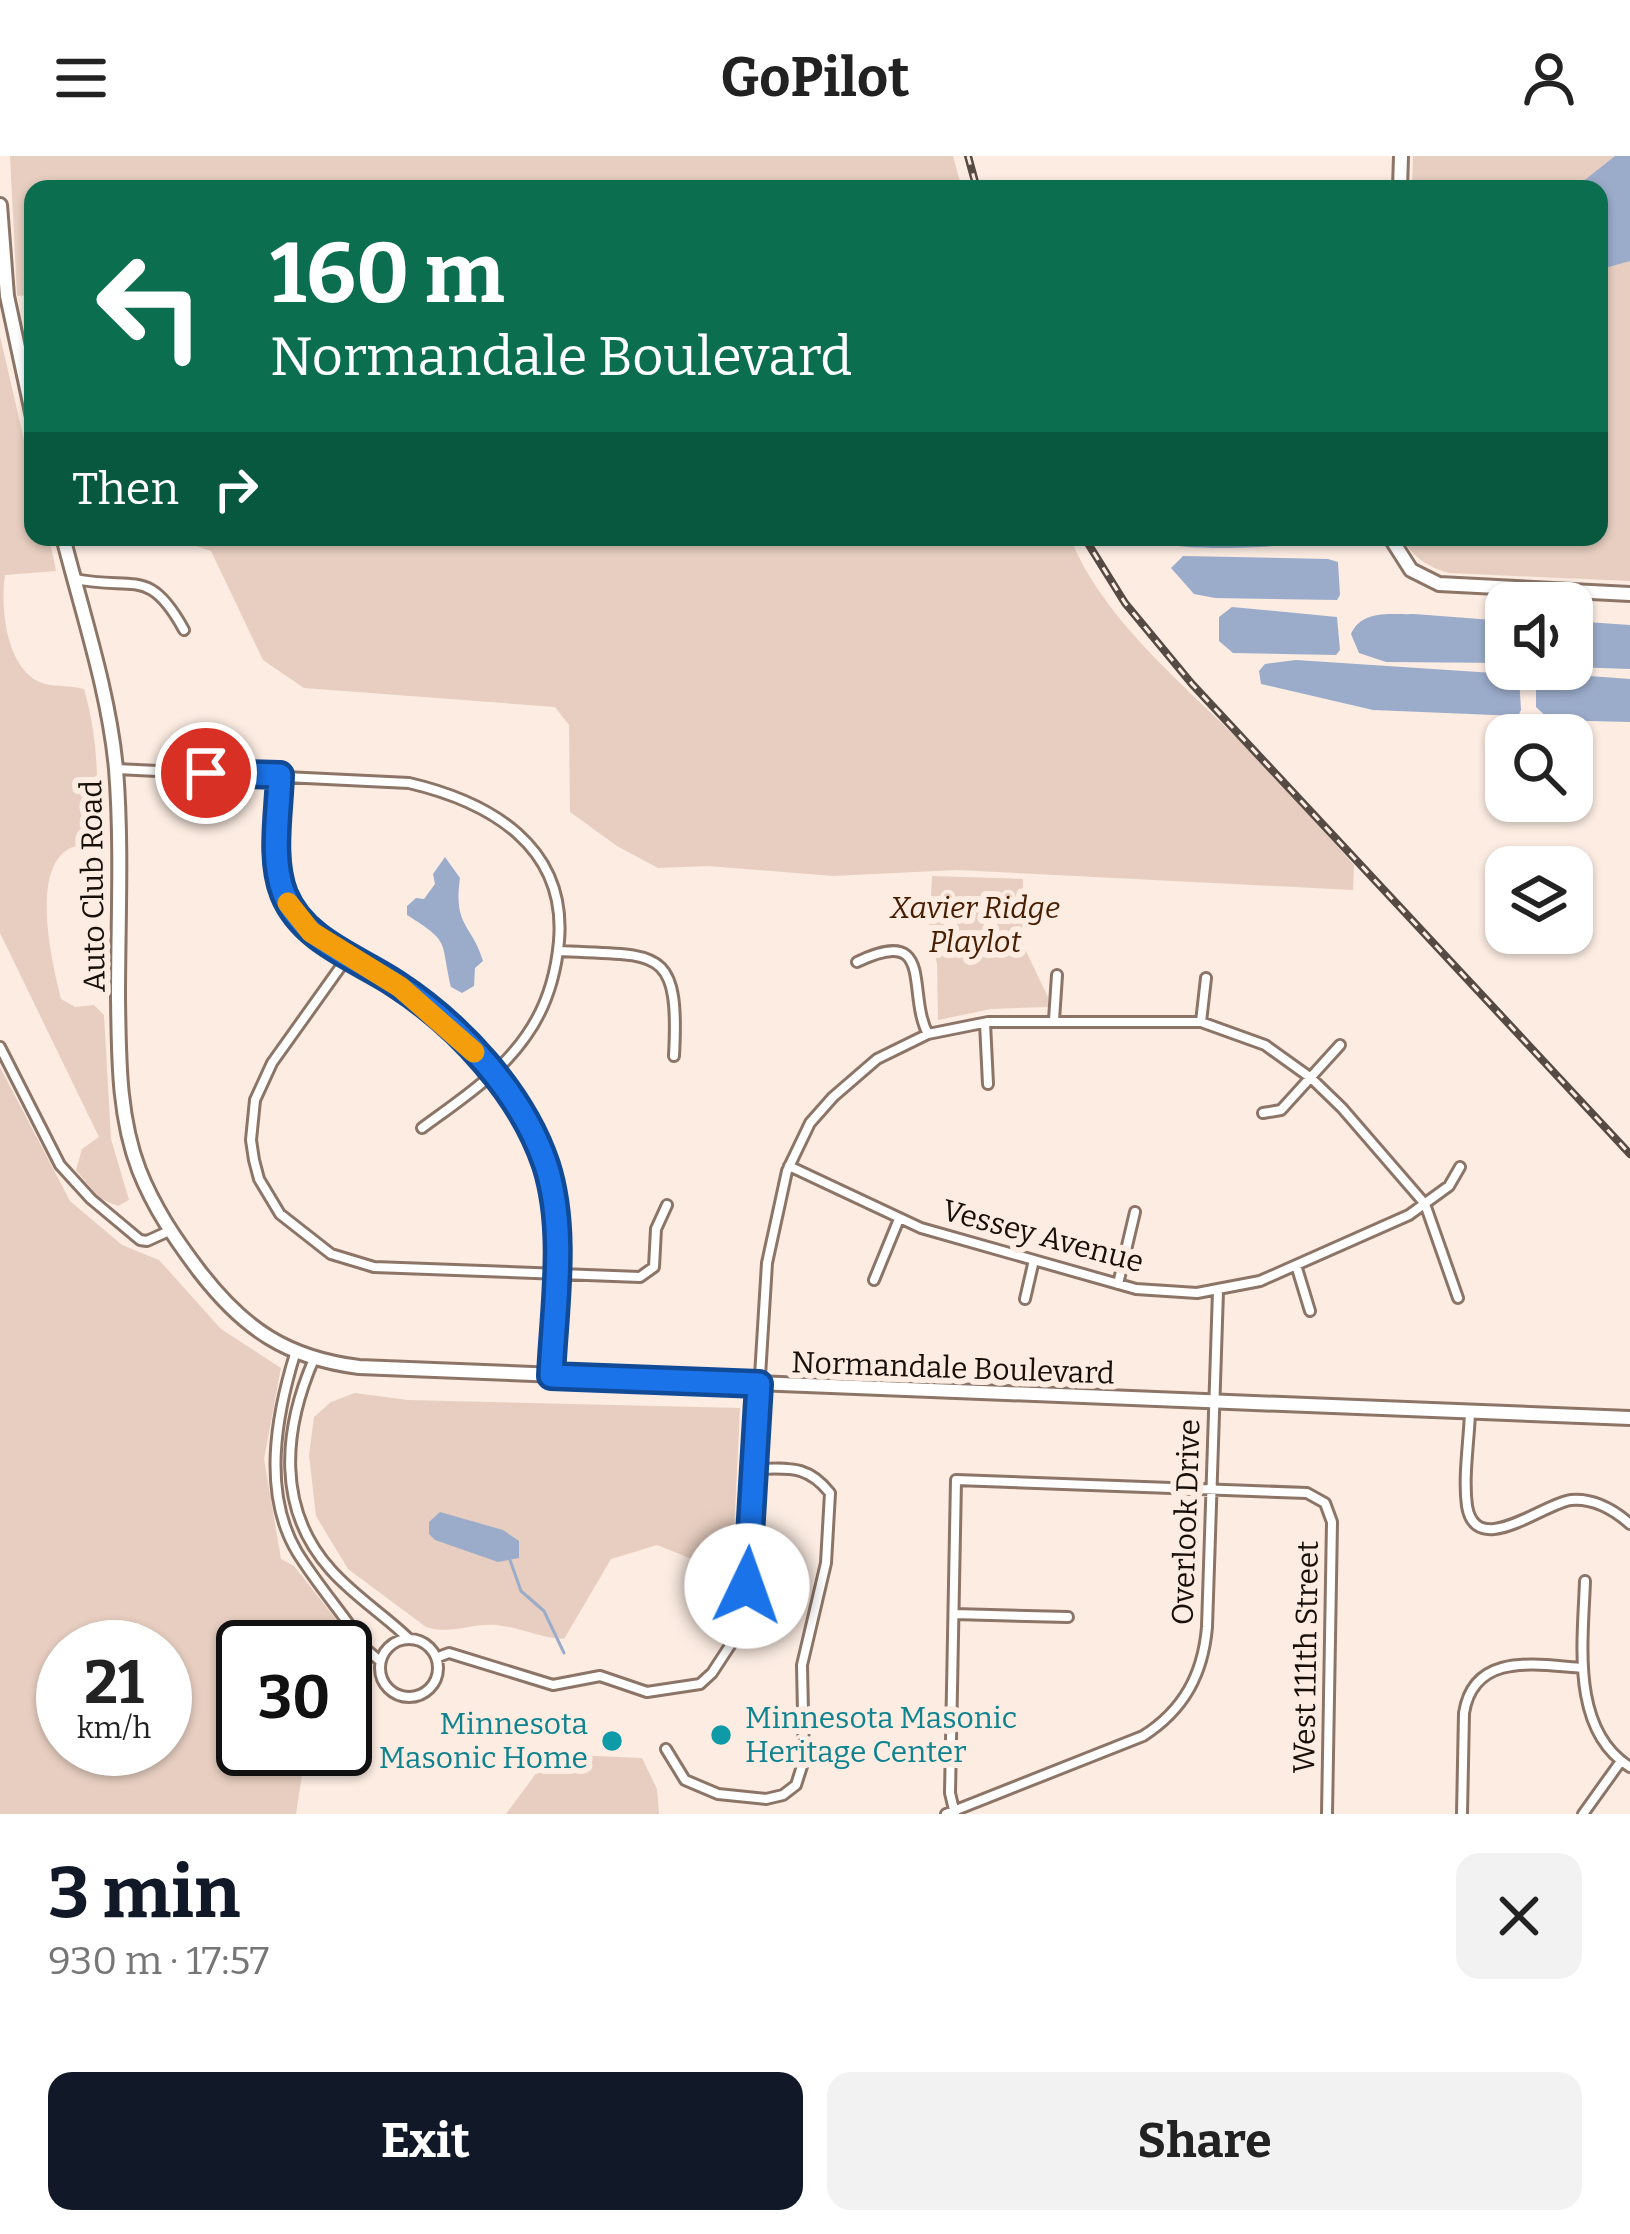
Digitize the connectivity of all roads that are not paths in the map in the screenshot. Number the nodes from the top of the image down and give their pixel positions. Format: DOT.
graph roads {
  1 [pos="0,206"];
  2 [pos="24,375"];
  3 [pos="65,546"];
  4 [pos="1394,546"];
  5 [pos="74,579"];
  6 [pos="1630,594"];
  7 [pos="184,630"];
  8 [pos="116,770"];
  9 [pos="280,775"];
  10 [pos="558,951"];
  11 [pos="349,955"];
  12 [pos="857,962"];
  13 [pos="1057,975"];
  14 [pos="1206,978"];
  15 [pos="1054,1020"];
  16 [pos="985,1022"];
  17 [pos="1201,1022"];
  18 [pos="928,1034"];
  19 [pos="1340,1045"];
  20 [pos="0,1047"];
  21 [pos="674,1056"];
  22 [pos="493,1075"];
  23 [pos="1311,1078"];
  24 [pos="988,1084"];
  25 [pos="1263,1113"];
  26 [pos="422,1128"];
  27 [pos="789,1166"];
  28 [pos="1460,1167"];
  29 [pos="1425,1204"];
  30 [pos="667,1205"];
  31 [pos="1135,1212"];
  32 [pos="899,1219"];
  33 [pos="169,1231"];
  34 [pos="1034,1260"];
  35 [pos="1296,1265"];
  36 [pos="555,1274"];
  37 [pos="874,1280"];
  38 [pos="1118,1284"];
  39 [pos="1218,1291"];
  40 [pos="1458,1298"];
  41 [pos="1025,1299"];
  42 [pos="1310,1311"];
  43 [pos="295,1354"];
  44 [pos="314,1359"];
  45 [pos="551,1376"];
  46 [pos="759,1384"];
  47 [pos="1214,1402"];
  48 [pos="1470,1411"];
  49 [pos="1630,1418"];
  50 [pos="752,1469"];
  51 [pos="1211,1490"];
  52 [pos="1630,1524"];
  53 [pos="1585,1581"];
  54 [pos="954,1614"];
  55 [pos="1068,1617"];
  56 [pos="408,1638"];
  57 [pos="438,1657"];
  58 [pos="380,1661"];
  59 [pos="1583,1668"];
  60 [pos="666,1749"];
  61 [pos="1625,1764"];
  62 [pos="952,1813"];
  63 [pos="1327,1814"];
  64 [pos="1462,1814"];
  65 [pos="1583,1814"];
  1 -- 2 [label="street"];
  3 -- 5 [label="street, Auto Club Road"];
  4 -- 6 [label="street"];
  5 -- 7 [label="street"];
  5 -- 8 [label="street, Auto Club Road"];
  8 -- 9 [label="street"];
  8 -- 33 [label="street, Auto Club Road"];
  9 -- 10 [label="street"];
  9 -- 11 [label="street"];
  10 -- 21 [label="street"];
  10 -- 22 [label="street"];
  11 -- 22 [label="street"];
  11 -- 36 [label="street"];
  12 -- 18 [label="street"];
  13 -- 15 [label="street"];
  14 -- 17 [label="street"];
  15 -- 16 [label="street"];
  15 -- 17 [label="street"];
  16 -- 18 [label="street"];
  16 -- 24 [label="street"];
  17 -- 23 [label="street"];
  18 -- 27 [label="street"];
  19 -- 23 [label="street"];
  20 -- 33 [label="street"];
  22 -- 26 [label="street"];
  22 -- 36 [label="street"];
  23 -- 25 [label="street"];
  23 -- 29 [label="street"];
  27 -- 32 [label="street, Vessey Avenue"];
  27 -- 46 [label="street"];
  28 -- 29 [label="street"];
  29 -- 35 [label="street, Vessey Avenue"];
  29 -- 40 [label="street"];
  30 -- 36 [label="street"];
  31 -- 38 [label="street"];
  32 -- 34 [label="street, Vessey Avenue"];
  32 -- 37 [label="street"];
  33 -- 43 [label="street, Normandale Boulevard"];
  34 -- 38 [label="street, Vessey Avenue"];
  34 -- 41 [label="street"];
  35 -- 39 [label="street, Vessey Avenue"];
  35 -- 42 [label="street"];
  36 -- 45 [label="street"];
  38 -- 39 [label="street, Vessey Avenue"];
  39 -- 47 [label="street, Overlook Drive"];
  43 -- 44 [label="street, Normandale Boulevard"];
  43 -- 58 [label="street"];
  44 -- 45 [label="street, Normandale Boulevard"];
  44 -- 56 [label="street"];
  45 -- 46 [label="street, Normandale Boulevard"];
  46 -- 47 [label="street, Normandale Boulevard"];
  46 -- 50 [label="street"];
  47 -- 48 [label="street, Normandale Boulevard"];
  47 -- 51 [label="street, Overlook Drive"];
  48 -- 49 [label="street, Normandale Boulevard"];
  48 -- 52 [label="street"];
  50 -- 57 [label="street"];
  50 -- 60 [label="street"];
  51 -- 54 [label="street"];
  51 -- 62 [label="street, Overlook Drive"];
  51 -- 63 [label="street, West 111th Street"];
  53 -- 59 [label="street"];
  54 -- 55 [label="street"];
  54 -- 62 [label="street"];
  56 -- 57 [label="street"];
  56 -- 58 [label="street"];
  57 -- 58 [label="street"];
  59 -- 61 [label="street"];
  59 -- 64 [label="street"];
  61 -- 65 [label="street"];
}
